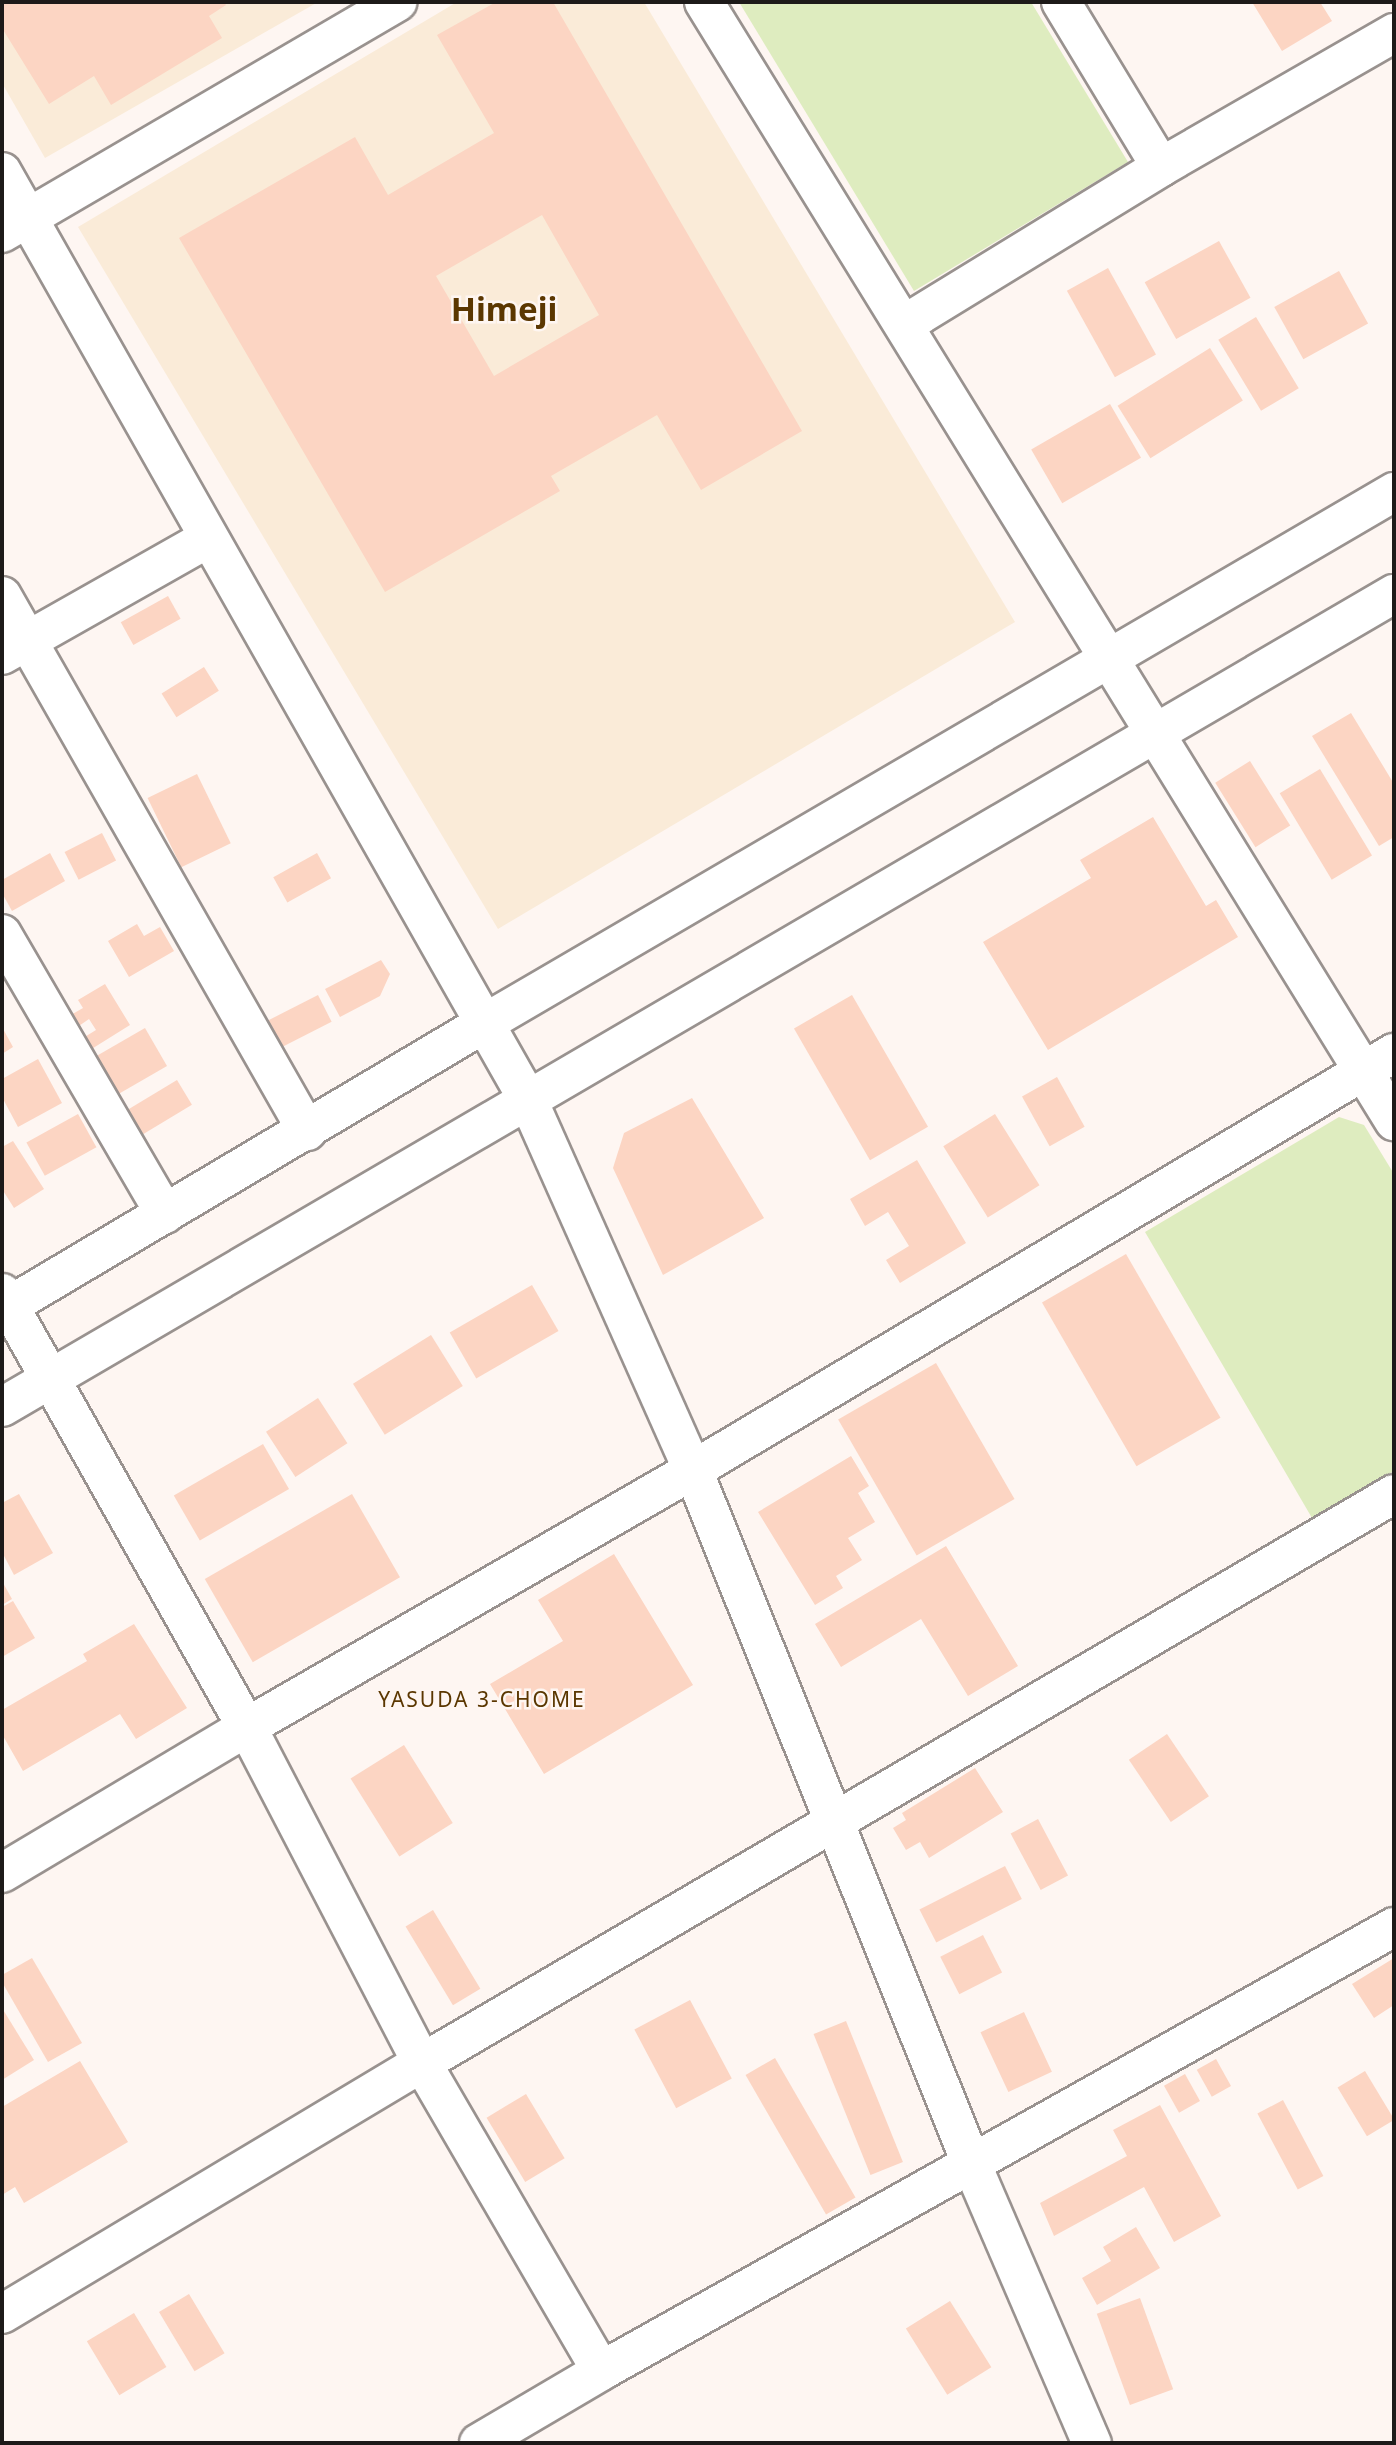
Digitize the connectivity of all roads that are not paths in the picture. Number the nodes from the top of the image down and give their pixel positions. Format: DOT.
graph roads {
  1 [pos="398,2"];
  2 [pos="704,2"];
  3 [pos="1061,2"];
  4 [pos="1394,33"];
  5 [pos="1161,167"];
  6 [pos="2,172"];
  7 [pos="15,225"];
  8 [pos="905,324"];
  9 [pos="1394,492"];
  10 [pos="207,539"];
  11 [pos="1394,594"];
  12 [pos="2,596"];
  13 [pos="14,648"];
  14 [pos="1108,660"];
  15 [pos="1155,733"];
  16 [pos="2,934"];
  17 [pos="485,1023"];
  18 [pos="1379,1062"];
  19 [pos="528,1100"];
  20 [pos="1394,1121"];
  21 [pos="307,1130"];
  22 [pos="165,1214"];
  23 [pos="4,1303"];
  24 [pos="49,1379"];
  25 [pos="2,1407"];
  26 [pos="693,1470"];
  27 [pos="1394,1494"];
  28 [pos="247,1727"];
  29 [pos="833,1823"];
  30 [pos="2,1873"];
  31 [pos="1394,1927"];
  32 [pos="422,2063"];
  33 [pos="972,2165"];
  34 [pos="2,2314"];
  35 [pos="601,2371"];
  36 [pos="479,2443"];
  37 [pos="1092,2443"];
  1 -- 7 [label="street"];
  2 -- 8 [label="street"];
  3 -- 5 [label="street"];
  4 -- 5 [label="street"];
  5 -- 8 [label="street"];
  6 -- 7 [label="street"];
  7 -- 10 [label="street"];
  8 -- 14 [label="street"];
  9 -- 14 [label="street"];
  10 -- 13 [label="street"];
  10 -- 17 [label="street"];
  11 -- 15 [label="street"];
  12 -- 13 [label="street"];
  13 -- 21 [label="street"];
  14 -- 15 [label="street"];
  14 -- 17 [label="street"];
  15 -- 18 [label="street"];
  15 -- 19 [label="street"];
  16 -- 22 [label="street"];
  17 -- 19 [label="street"];
  17 -- 21 [label="street"];
  18 -- 20 [label="street"];
  18 -- 26 [label="street"];
  19 -- 24 [label="street"];
  19 -- 26 [label="street"];
  21 -- 22 [label="street"];
  22 -- 23 [label="street"];
  23 -- 24 [label="street"];
  24 -- 25 [label="street"];
  24 -- 28 [label="street"];
  26 -- 28 [label="street"];
  26 -- 29 [label="street"];
  27 -- 29 [label="street"];
  28 -- 30 [label="street"];
  28 -- 32 [label="street"];
  29 -- 32 [label="street"];
  29 -- 33 [label="street"];
  31 -- 33 [label="street"];
  32 -- 34 [label="street"];
  32 -- 35 [label="street"];
  33 -- 35 [label="street"];
  33 -- 37 [label="street"];
  35 -- 36 [label="street"];
}
